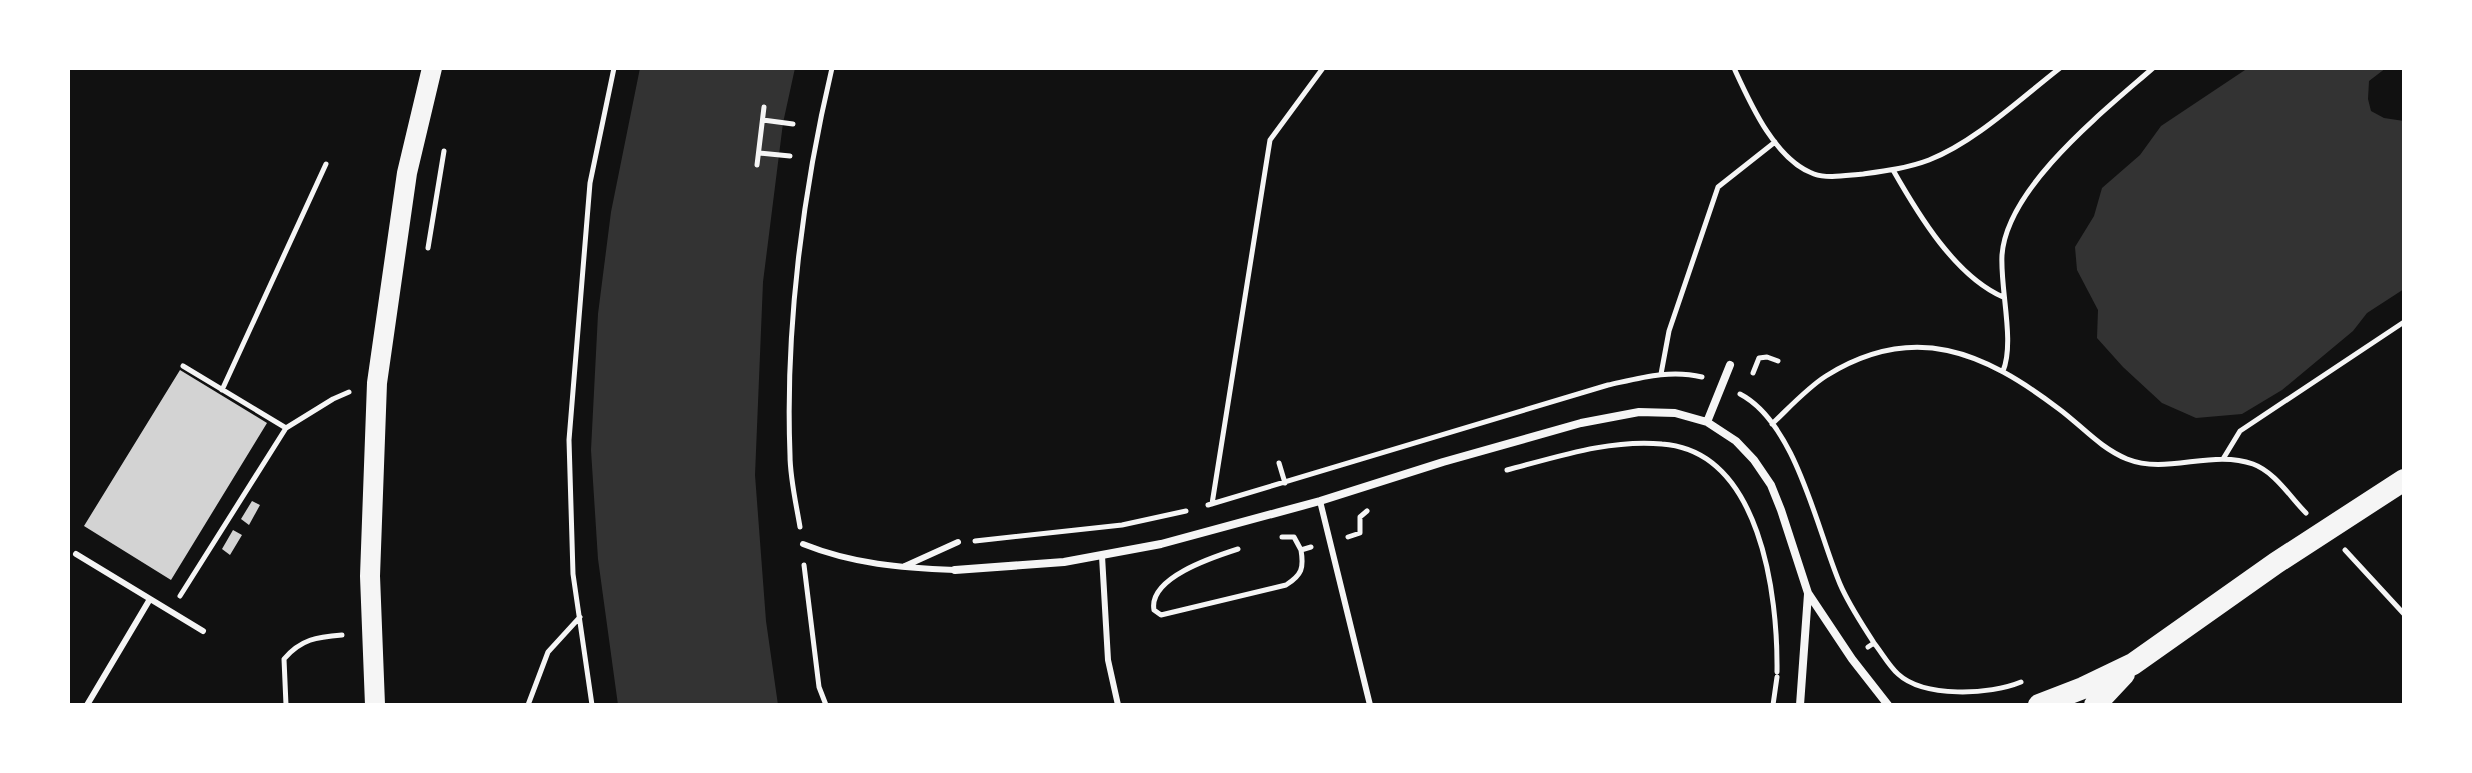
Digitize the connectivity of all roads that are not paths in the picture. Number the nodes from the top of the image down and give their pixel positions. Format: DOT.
graph roads {
  1 [pos="432,68"];
  2 [pos="1730,365"];
  3 [pos="1707,422"];
  4 [pos="2404,480"];
  5 [pos="1320,501"];
  6 [pos="958,542"];
  7 [pos="803,544"];
  8 [pos="76,554"];
  9 [pos="1102,556"];
  10 [pos="902,568"];
  11 [pos="955,570"];
  12 [pos="1808,593"];
  13 [pos="150,599"];
  14 [pos="203,631"];
  15 [pos="2133,664"];
  16 [pos="87,705"];
  17 [pos="375,705"];
  18 [pos="1118,705"];
  19 [pos="1370,705"];
  20 [pos="1800,705"];
  21 [pos="1888,705"];
  22 [pos="2039,705"];
  23 [pos="2095,705"];
  1 -- 17 [label="main road"];
  2 -- 3 [label="street"];
  3 -- 5 [label="street"];
  3 -- 12 [label="street"];
  4 -- 15 [label="highway"];
  5 -- 9 [label="street"];
  5 -- 19 [label="lane"];
  6 -- 10 [label="lane"];
  7 -- 10 [label="lane"];
  8 -- 13 [label="lane"];
  9 -- 11 [label="street"];
  9 -- 18 [label="lane"];
  10 -- 11 [label="lane"];
  12 -- 20 [label="street"];
  12 -- 21 [label="street"];
  13 -- 14 [label="lane"];
  13 -- 16 [label="lane"];
  15 -- 22 [label="highway"];
  15 -- 23 [label="highway"];
}
